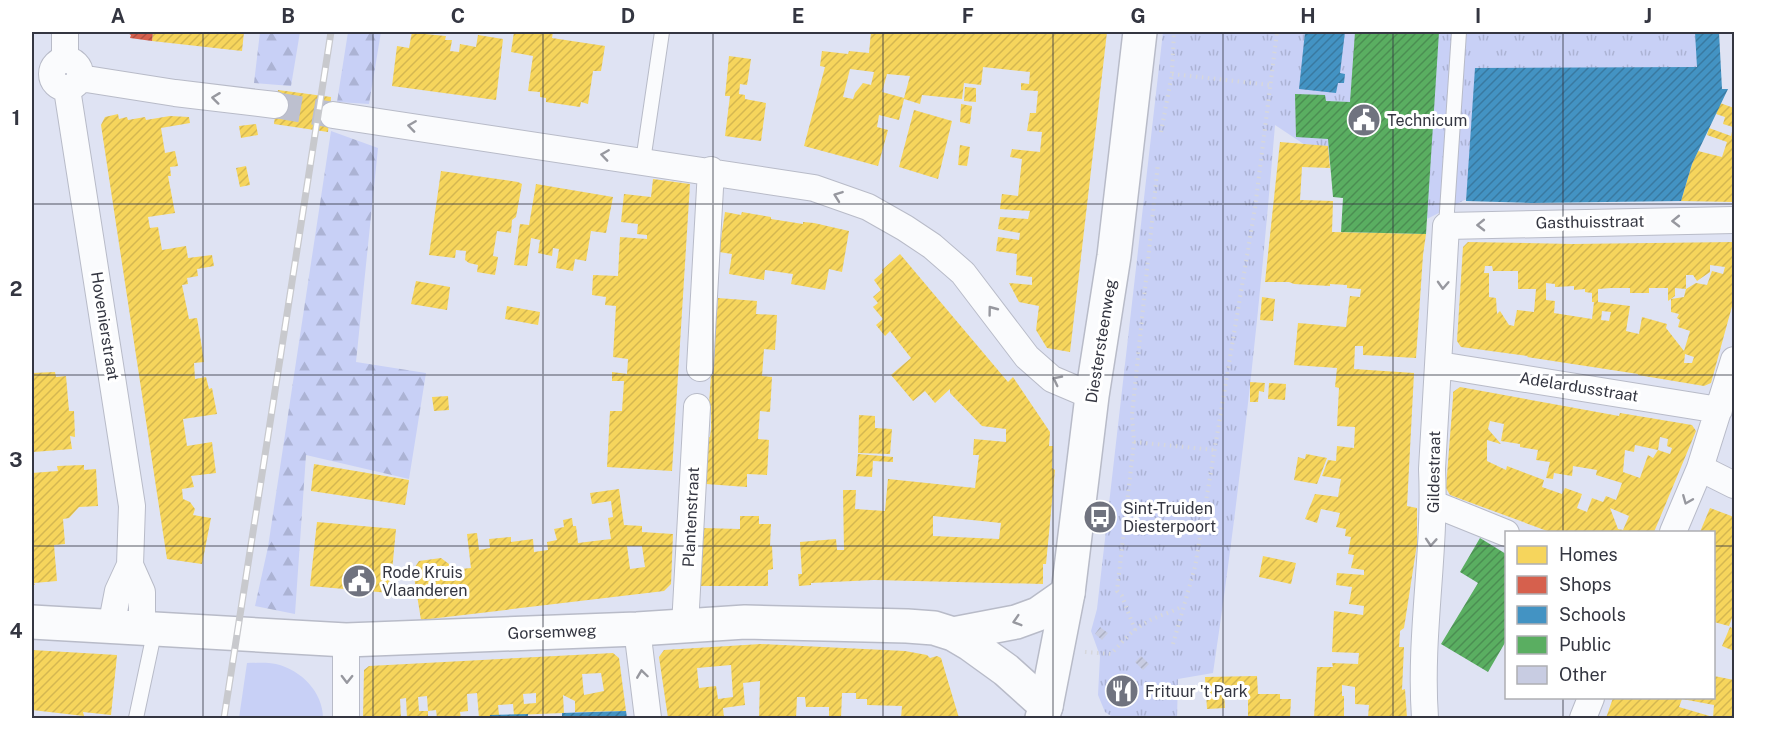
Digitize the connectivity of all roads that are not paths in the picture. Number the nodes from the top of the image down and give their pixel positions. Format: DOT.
graph roads {
  1 [pos="65,32"];
  2 [pos="662,32"];
  3 [pos="1140,32"];
  4 [pos="1459,32"];
  5 [pos="59,73"];
  6 [pos="274,105"];
  7 [pos="333,115"];
  8 [pos="644,160"];
  9 [pos="711,171"];
  10 [pos="1734,220"];
  11 [pos="1446,226"];
  12 [pos="1734,360"];
  13 [pos="1439,365"];
  14 [pos="700,368"];
  15 [pos="1092,396"];
  16 [pos="697,407"];
  17 [pos="1719,410"];
  18 [pos="1700,468"];
  19 [pos="1734,484"];
  20 [pos="1434,504"];
  21 [pos="1673,531"];
  22 [pos="1505,533"];
  23 [pos="1068,593"];
  24 [pos="32,622"];
  25 [pos="685,626"];
  26 [pos="136,628"];
  27 [pos="637,629"];
  28 [pos="953,634"];
  29 [pos="346,640"];
  30 [pos="1591,699"];
  31 [pos="1050,714"];
  32 [pos="136,718"];
  33 [pos="346,718"];
  34 [pos="648,718"];
  35 [pos="1425,718"];
  36 [pos="1583,718"];
  1 -- 5 [label="street, Hovenierstraat"];
  2 -- 8 [label="lane"];
  3 -- 15 [label="street, Diestersteenweg"];
  4 -- 11 [label="lane"];
  6 -- 5 [label="street, one-way"];
  5 -- 26 [label="street, Hovenierstraat"];
  8 -- 7 [label="street, one-way"];
  8 -- 9 [label="street"];
  9 -- 14 [label="street"];
  15 -- 9 [label="street, one-way"];
  10 -- 11 [label="street, Gasthuisstraat, one-way"];
  11 -- 13 [label="street, Gildestraat, one-way"];
  12 -- 17 [label="street"];
  13 -- 17 [label="street, Adelardusstraat"];
  13 -- 20 [label="street, Gildestraat"];
  15 -- 23 [label="street, Diestersteenweg"];
  16 -- 25 [label="street, Plantenstraat"];
  17 -- 18 [label="street"];
  18 -- 19 [label="street"];
  18 -- 21 [label="street, one-way"];
  20 -- 22 [label="street"];
  20 -- 35 [label="street, Gildestraat, one-way"];
  23 -- 28 [label="street, one-way"];
  23 -- 31 [label="street, Diestersteenweg"];
  24 -- 26 [label="street, Gorsemweg"];
  25 -- 27 [label="street, Gorsemweg"];
  25 -- 28 [label="street, Gorsemweg"];
  26 -- 29 [label="street, Gorsemweg"];
  26 -- 32 [label="lane"];
  27 -- 29 [label="street, Gorsemweg"];
  34 -- 27 [label="street, one-way"];
  28 -- 31 [label="street, Gorsemweg"];
  29 -- 33 [label="street, one-way"];
  30 -- 36 [label="street"];
}
